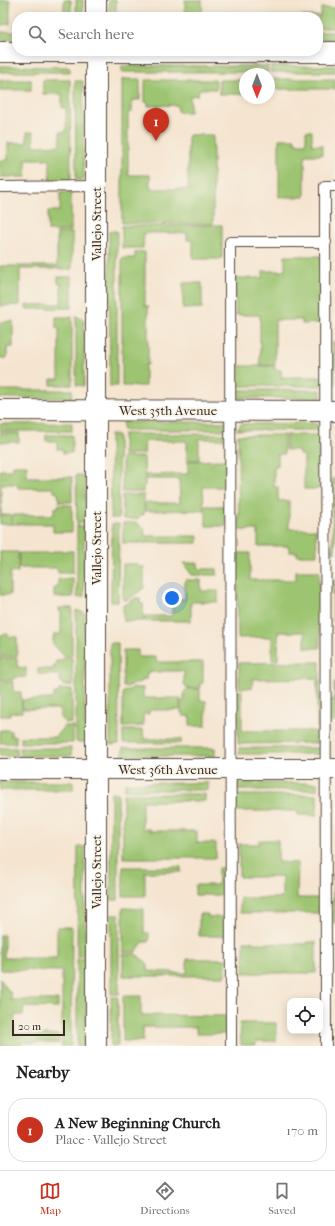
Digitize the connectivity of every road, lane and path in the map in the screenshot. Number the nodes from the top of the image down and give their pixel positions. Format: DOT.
graph roads {
  1 [pos="96,0"];
  2 [pos="96,12"];
  3 [pos="0,52"];
  4 [pos="12,52"];
  5 [pos="323,52"];
  6 [pos="335,52"];
  7 [pos="96,56"];
  8 [pos="96,186"];
  9 [pos="335,186"];
  10 [pos="0,187"];
  11 [pos="326,242"];
  12 [pos="0,410"];
  13 [pos="96,410"];
  14 [pos="230,410"];
  15 [pos="330,411"];
  16 [pos="0,769"];
  17 [pos="96,769"];
  18 [pos="231,769"];
  19 [pos="330,769"];
  20 [pos="96,1046"];
  21 [pos="231,1046"];
  22 [pos="326,1046"];
  1 -- 2 [label="street"];
  3 -- 4 [label="street"];
  5 -- 6 [label="street"];
  7 -- 8 [label="street, Vallejo Street"];
  8 -- 10 [label="lane"];
  8 -- 13 [label="street, Vallejo Street"];
  9 -- 11 [label="lane"];
  11 -- 14 [label="lane"];
  11 -- 15 [label="lane"];
  12 -- 13 [label="street, West 35th Avenue"];
  13 -- 14 [label="street, West 35th Avenue"];
  13 -- 17 [label="street, Vallejo Street"];
  14 -- 15 [label="street, West 35th Avenue"];
  14 -- 18 [label="lane"];
  15 -- 19 [label="lane"];
  16 -- 17 [label="street, West 36th Avenue"];
  17 -- 18 [label="street, West 36th Avenue"];
  17 -- 20 [label="street, Vallejo Street"];
  18 -- 19 [label="street, West 36th Avenue"];
  18 -- 21 [label="lane"];
  19 -- 22 [label="lane"];
}
